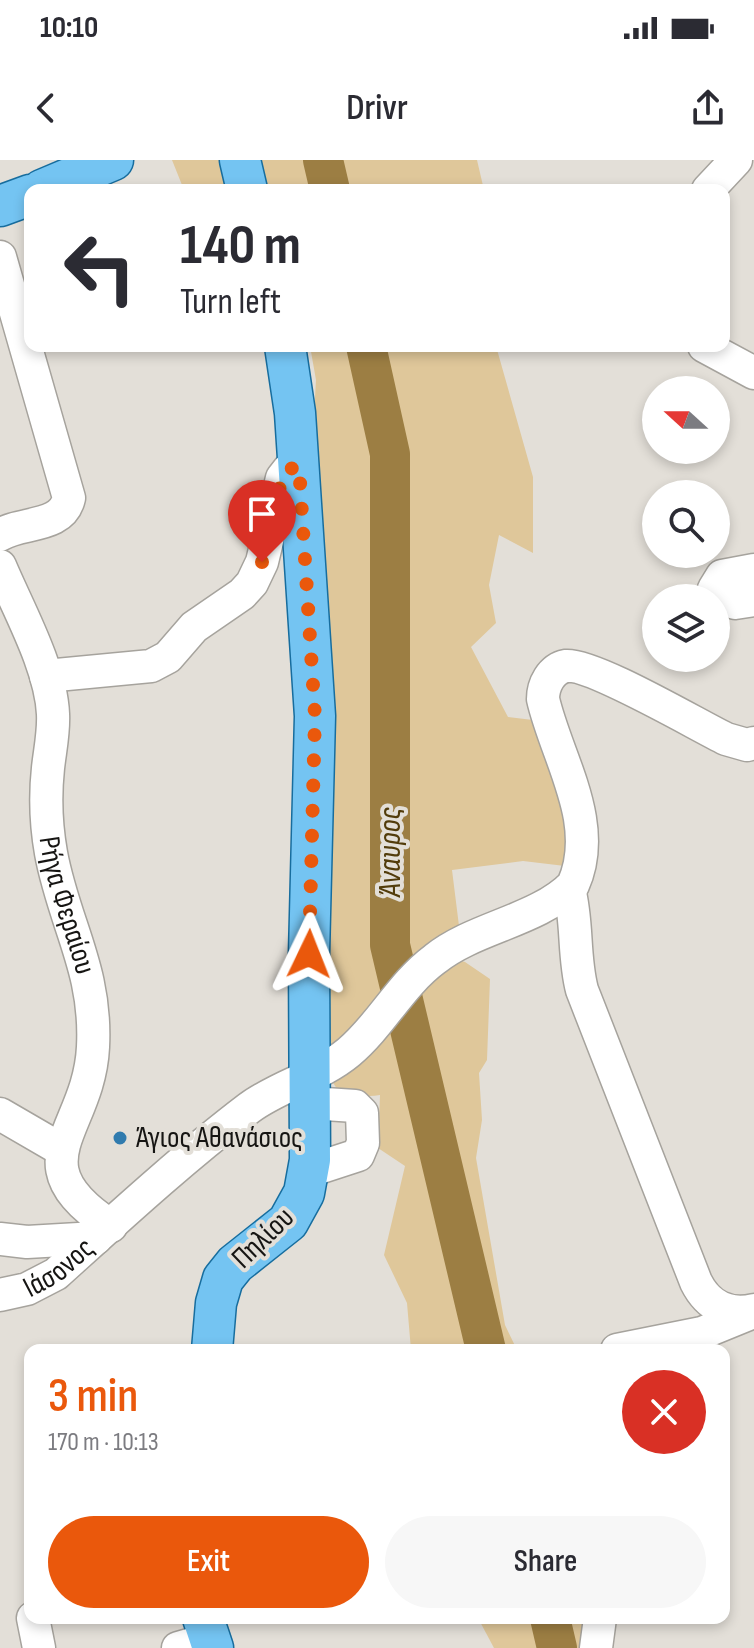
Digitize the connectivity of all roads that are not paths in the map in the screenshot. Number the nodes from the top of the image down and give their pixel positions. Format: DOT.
graph roads {
  1 [pos="113,160"];
  2 [pos="240,160"];
  3 [pos="736,160"];
  4 [pos="56,184"];
  5 [pos="246,184"];
  6 [pos="714,184"];
  7 [pos="24,197"];
  8 [pos="0,206"];
  9 [pos="0,257"];
  10 [pos="24,341"];
  11 [pos="27,352"];
  12 [pos="286,352"];
  13 [pos="715,352"];
  14 [pos="754,373"];
  15 [pos="299,466"];
  16 [pos="0,535"];
  17 [pos="0,566"];
  18 [pos="754,570"];
  19 [pos="754,600"];
  20 [pos="46,676"];
  21 [pos="754,743"];
  22 [pos="569,889"];
  23 [pos="310,1091"];
  24 [pos="0,1114"];
  25 [pos="62,1150"];
  26 [pos="309,1171"];
  27 [pos="104,1232"];
  28 [pos="0,1239"];
  29 [pos="0,1295"];
  30 [pos="754,1311"];
  31 [pos="213,1344"];
  32 [pos="682,1344"];
  33 [pos="34,1624"];
  34 [pos="599,1624"];
  35 [pos="39,1648"];
  36 [pos="596,1648"];
  1 -- 4 [label="main road"];
  2 -- 5 [label="main road"];
  3 -- 6 [label="street"];
  7 -- 8 [label="main road"];
  9 -- 10 [label="street"];
  11 -- 16 [label="street"];
  12 -- 15 [label="main road, Πηλίου"];
  13 -- 14 [label="street"];
  15 -- 20 [label="street"];
  15 -- 23 [label="main road, Πηλίου"];
  17 -- 20 [label="street, Ρήγα Φεραίου"];
  18 -- 19 [label="street"];
  20 -- 25 [label="street, Ρήγα Φεραίου"];
  21 -- 22 [label="street"];
  22 -- 23 [label="street, Ιάσονος"];
  22 -- 30 [label="street"];
  23 -- 26 [label="main road, Πηλίου"];
  23 -- 26 [label="street"];
  23 -- 27 [label="street, Ιάσονος"];
  24 -- 25 [label="street"];
  25 -- 27 [label="street"];
  26 -- 31 [label="main road, Πηλίου"];
  27 -- 28 [label="street"];
  27 -- 29 [label="street, Ιάσονος"];
  30 -- 32 [label="street"];
  33 -- 35 [label="street"];
  34 -- 36 [label="street"];
}
